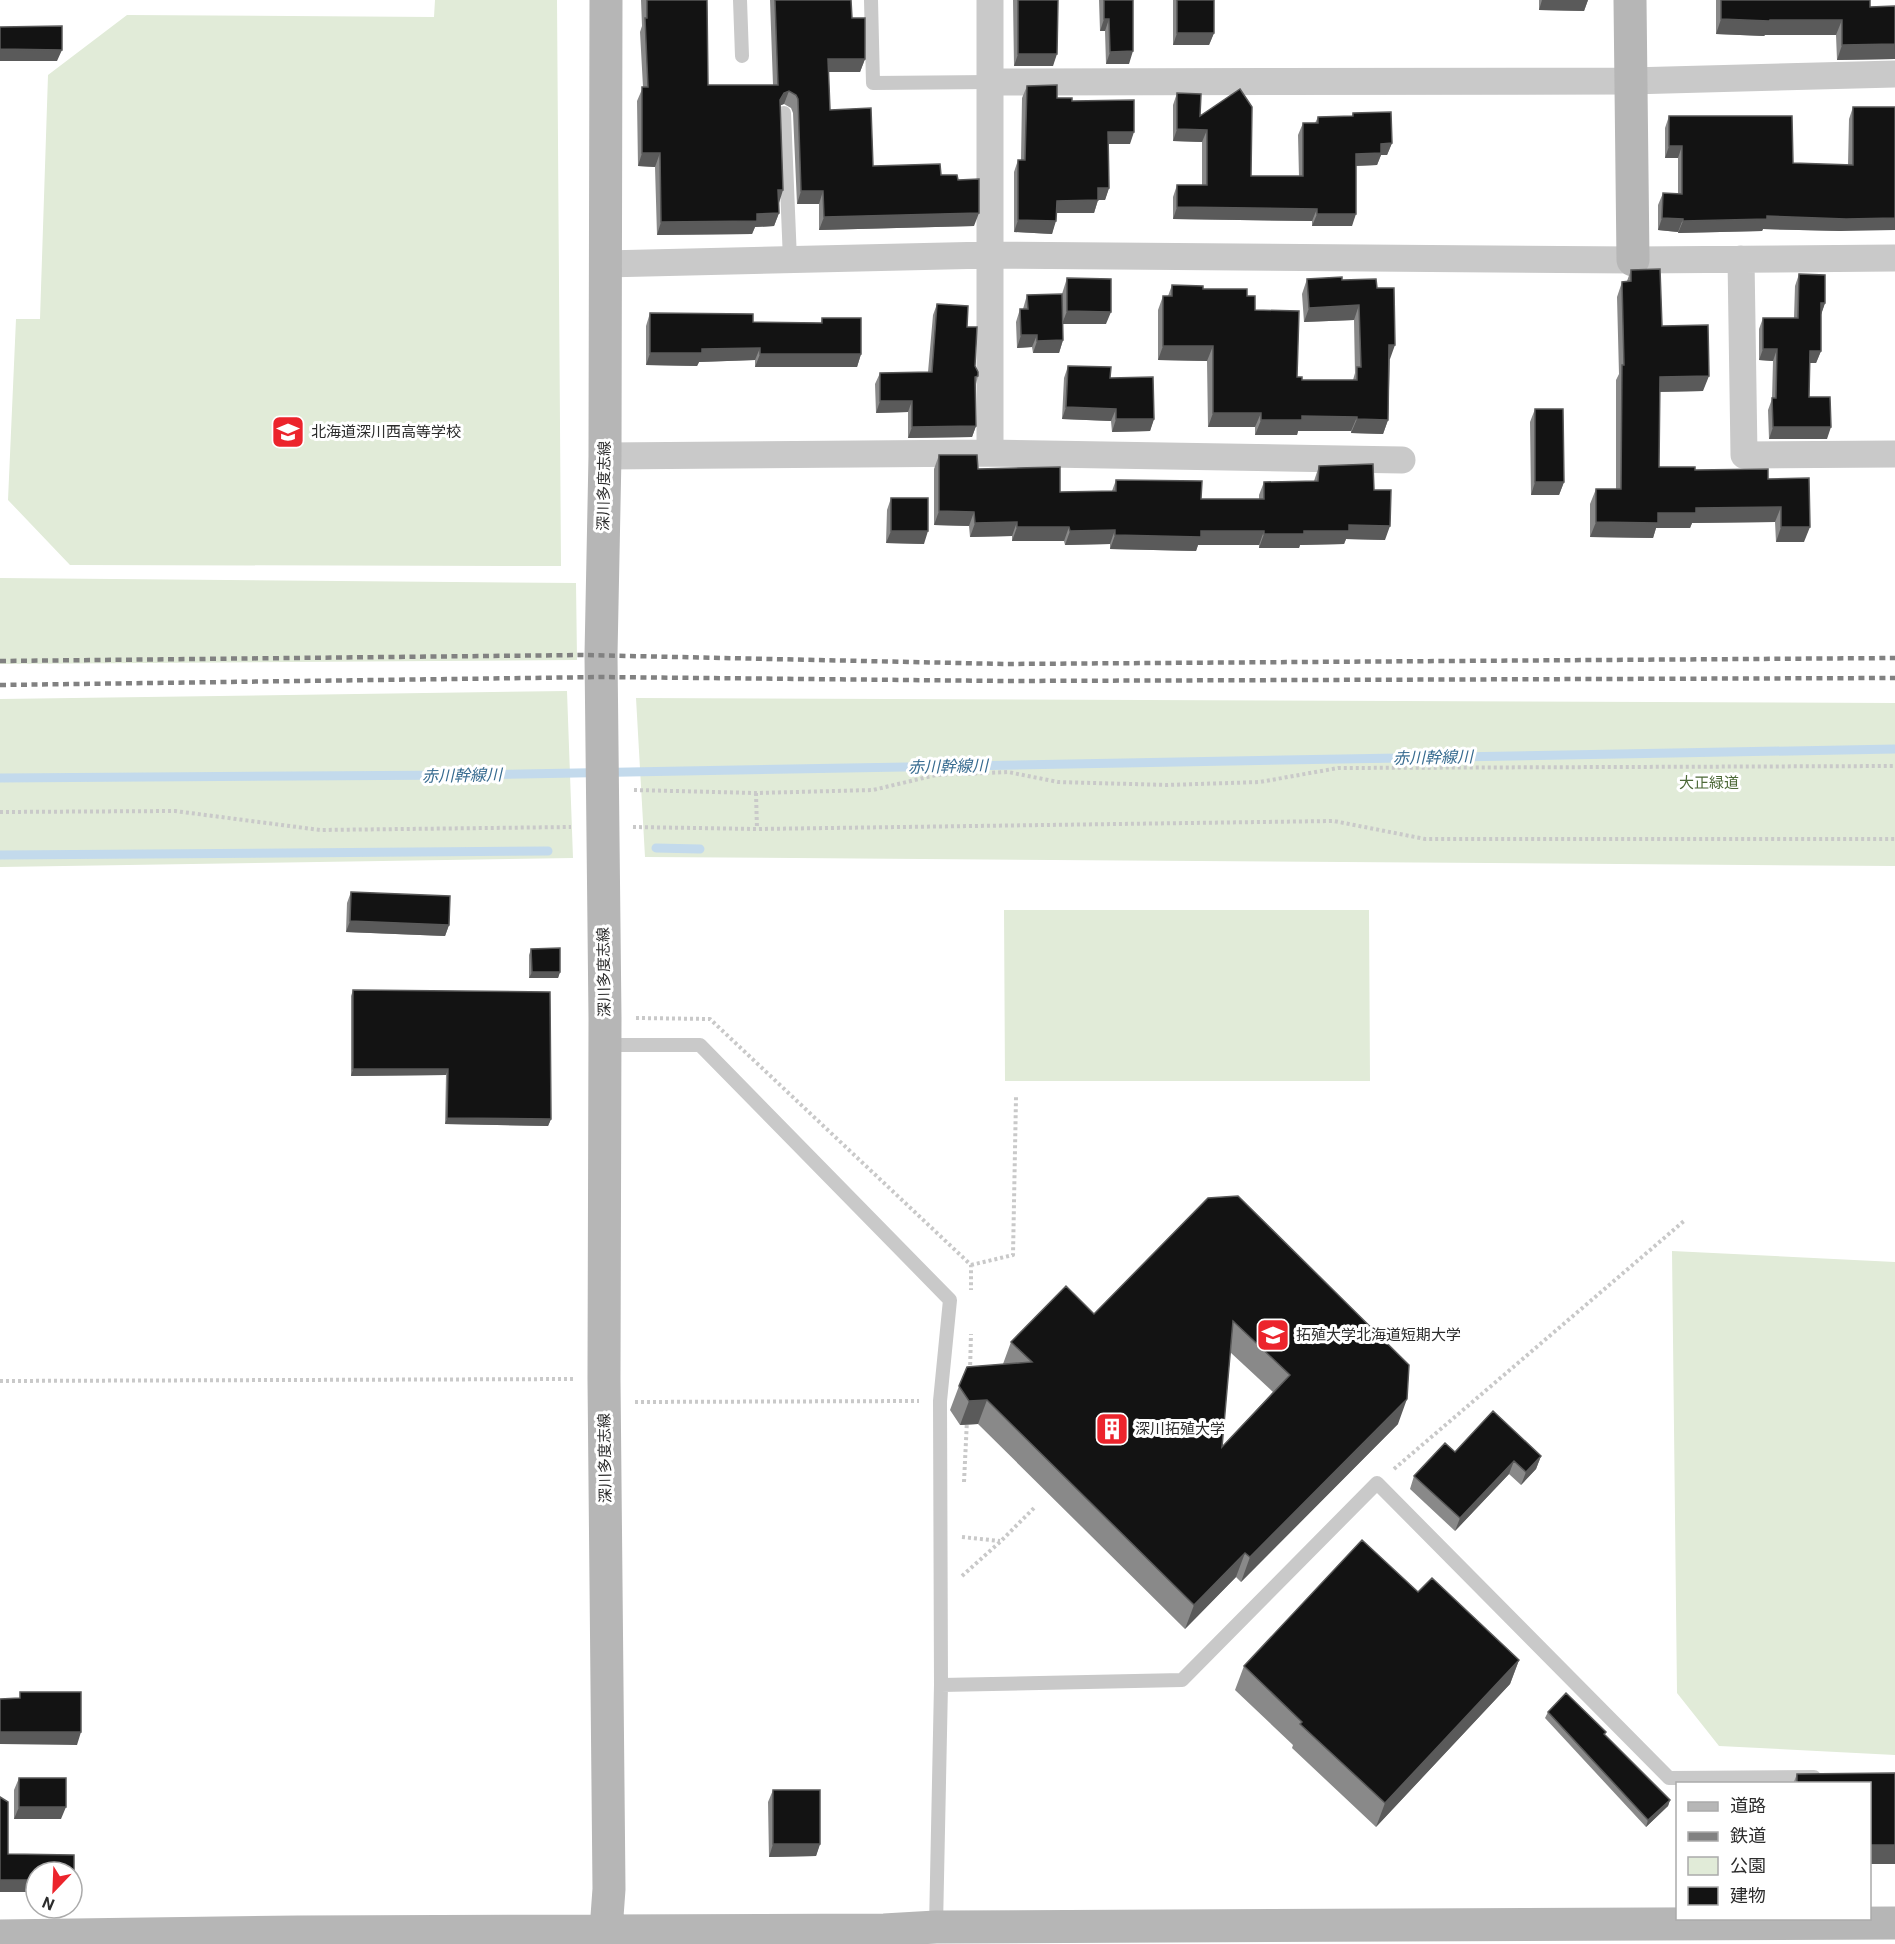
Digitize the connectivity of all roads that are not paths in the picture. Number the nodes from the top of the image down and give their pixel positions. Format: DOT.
graph roads {
  1 [pos="606,0"];
  2 [pos="740,0"];
  3 [pos="871,0"];
  4 [pos="990,0"];
  5 [pos="1630,0"];
  6 [pos="742,56"];
  7 [pos="1895,74"];
  8 [pos="1630,81"];
  9 [pos="991,82"];
  10 [pos="784,113"];
  11 [pos="989,255"];
  12 [pos="1895,258"];
  13 [pos="1741,259"];
  14 [pos="790,260"];
  15 [pos="1633,260"];
  16 [pos="605,264"];
  17 [pos="990,453"];
  18 [pos="1895,454"];
  19 [pos="605,456"];
  20 [pos="1402,460"];
  21 [pos="605,1032"];
  22 [pos="941,1684"];
  23 [pos="1824,1777"];
  24 [pos="1895,1923"];
  25 [pos="936,1927"];
  26 [pos="0,1936"];
  27 [pos="883,1937"];
  28 [pos="298,1938"];
  29 [pos="606,1938"];
  1 -- 16 [label="street, 深川多度志線"];
  2 -- 6 [label="lane"];
  3 -- 9 [label="lane"];
  4 -- 9 [label="street"];
  5 -- 8 [label="street"];
  7 -- 8 [label="street"];
  8 -- 9 [label="street"];
  8 -- 15 [label="street"];
  9 -- 11 [label="street"];
  10 -- 14 [label="lane"];
  11 -- 14 [label="street"];
  11 -- 15 [label="street"];
  11 -- 17 [label="street"];
  12 -- 13 [label="street"];
  13 -- 15 [label="street"];
  13 -- 18 [label="street"];
  14 -- 16 [label="street"];
  16 -- 19 [label="street, 深川多度志線"];
  17 -- 19 [label="street"];
  17 -- 20 [label="street"];
  19 -- 21 [label="street, 深川多度志線"];
  21 -- 22 [label="lane"];
  21 -- 29 [label="street, 深川多度志線"];
  22 -- 23 [label="lane"];
  22 -- 25 [label="lane"];
  24 -- 25 [label="street"];
  25 -- 27 [label="street"];
  26 -- 28 [label="street"];
  27 -- 29 [label="street"];
  28 -- 29 [label="street"];
}
